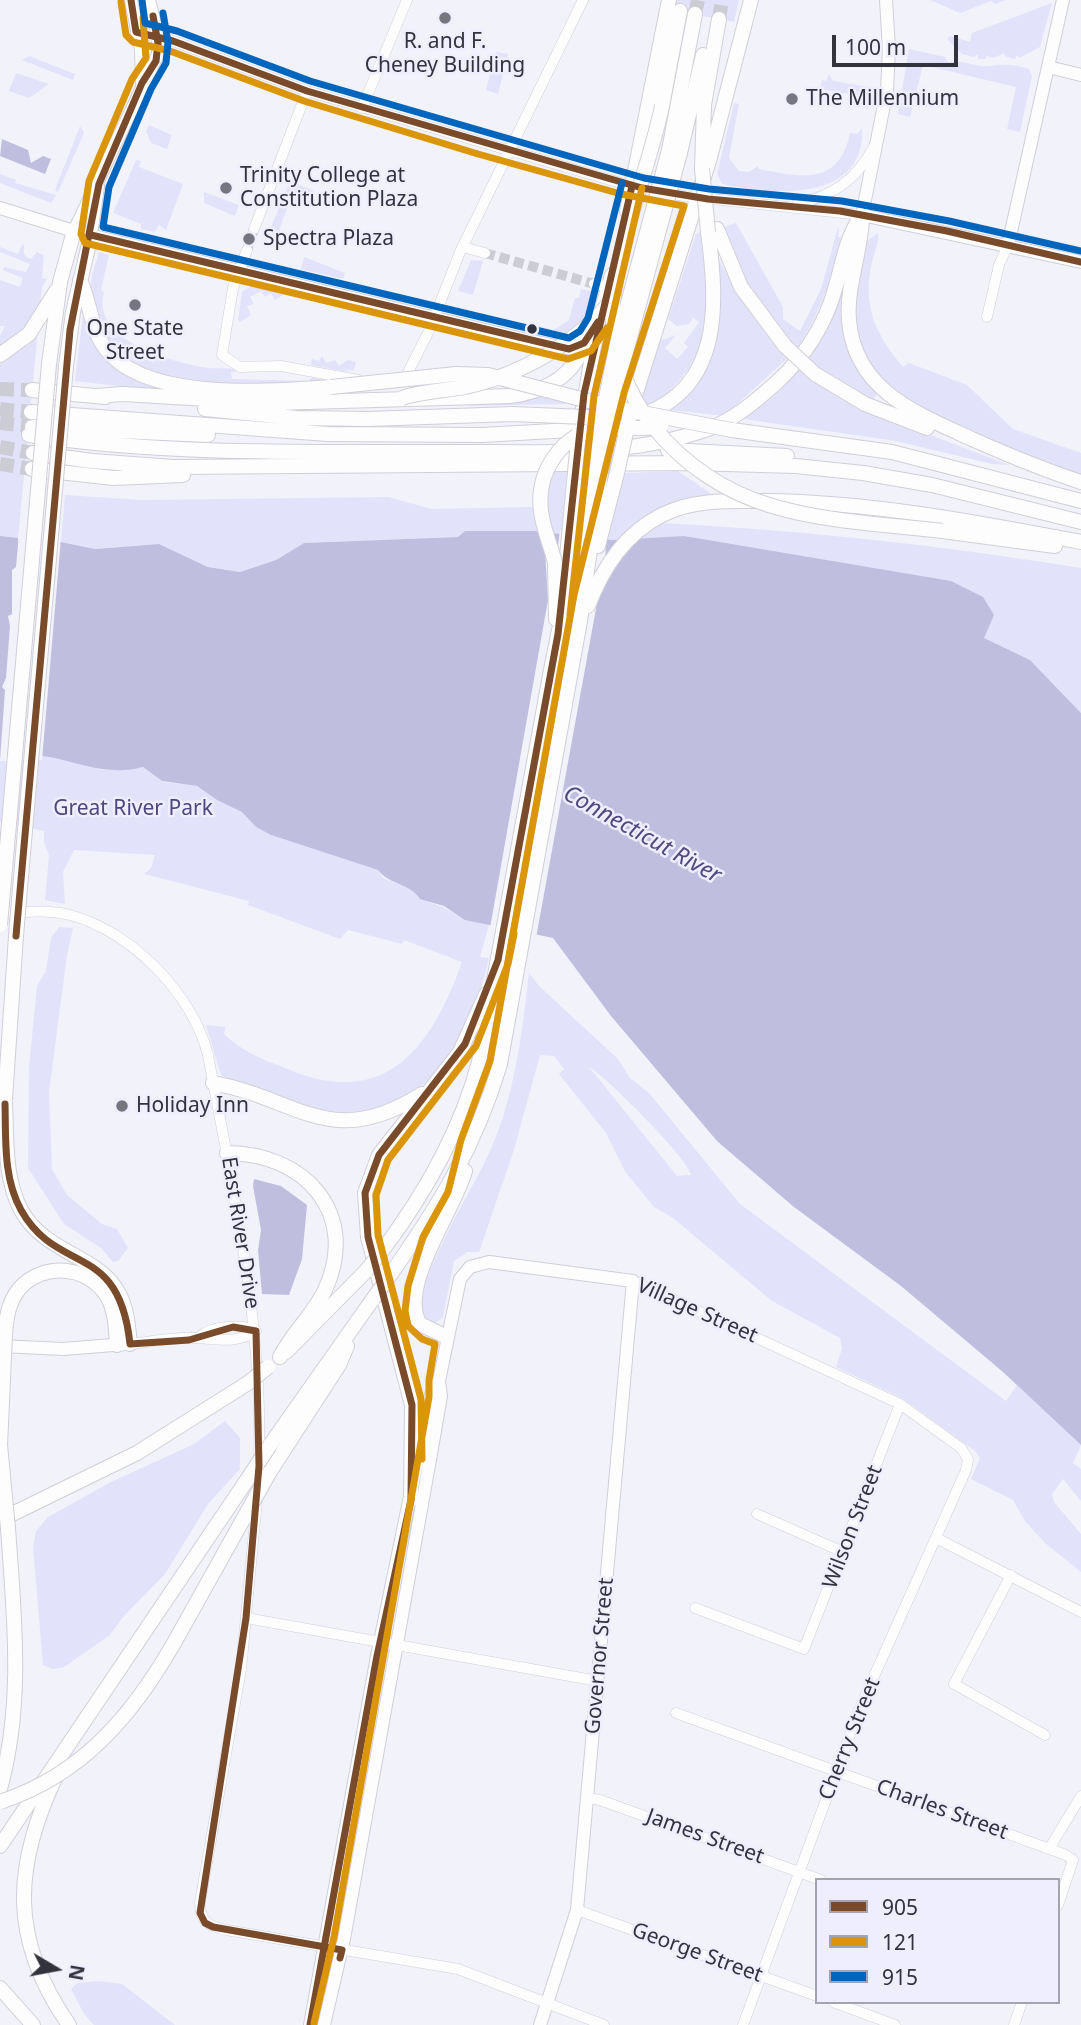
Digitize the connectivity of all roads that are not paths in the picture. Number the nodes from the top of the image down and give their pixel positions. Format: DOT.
graph roads {
  1 [pos="131,0"];
  2 [pos="149,0"];
  3 [pos="407,0"];
  4 [pos="583,0"];
  5 [pos="669,0"];
  6 [pos="751,0"];
  7 [pos="886,0"];
  8 [pos="1063,0"];
  9 [pos="680,11"];
  10 [pos="695,14"];
  11 [pos="136,32"];
  12 [pos="158,37"];
  13 [pos="1048,67"];
  14 [pos="1081,75"];
  15 [pos="142,83"];
  16 [pos="307,91"];
  17 [pos="362,108"];
  18 [pos="875,145"];
  19 [pos="675,151"];
  20 [pos="511,152"];
  21 [pos="99,184"];
  22 [pos="632,186"];
  23 [pos="698,198"];
  24 [pos="784,206"];
  25 [pos="0,208"];
  26 [pos="862,215"];
  27 [pos="254,229"];
  28 [pos="74,231"];
  29 [pos="649,231"];
  30 [pos="712,231"];
  31 [pos="91,235"];
  32 [pos="1008,245"];
  33 [pos="463,247"];
  34 [pos="247,250"];
  35 [pos="485,253"];
  36 [pos="1081,262"];
  37 [pos="239,271"];
  38 [pos="80,279"];
  39 [pos="59,287"];
  40 [pos="987,317"];
  41 [pos="434,318"];
  42 [pos="598,322"];
  43 [pos="584,343"];
  44 [pos="0,355"];
  45 [pos="33,390"];
  46 [pos="96,396"];
  47 [pos="402,398"];
  48 [pos="669,423"];
  49 [pos="700,426"];
  50 [pos="992,449"];
  51 [pos="600,450"];
  52 [pos="33,453"];
  53 [pos="239,466"];
  54 [pos="32,469"];
  55 [pos="596,472"];
  56 [pos="890,477"];
  57 [pos="1081,482"];
  58 [pos="1081,501"];
  59 [pos="589,514"];
  60 [pos="1081,522"];
  61 [pos="1081,542"];
  62 [pos="1081,550"];
  63 [pos="580,621"];
  64 [pos="558,634"];
  65 [pos="1,908"];
  66 [pos="0,925"];
  67 [pos="16,936"];
  68 [pos="498,960"];
  69 [pos="0,1081"];
  70 [pos="213,1083"];
  71 [pos="431,1087"];
  72 [pos="5,1104"];
  73 [pos="471,1144"];
  74 [pos="227,1153"];
  75 [pos="0,1164"];
  76 [pos="633,1281"];
  77 [pos="256,1331"];
  78 [pos="349,1334"];
  79 [pos="447,1337"];
  80 [pos="124,1344"];
  81 [pos="3,1346"];
  82 [pos="280,1357"];
  83 [pos="439,1381"];
  84 [pos="900,1404"];
  85 [pos="0,1446"];
  86 [pos="131,1456"];
  87 [pos="968,1459"];
  88 [pos="411,1500"];
  89 [pos="2,1503"];
  90 [pos="757,1514"];
  91 [pos="4,1524"];
  92 [pos="936,1538"];
  93 [pos="843,1552"];
  94 [pos="1011,1575"];
  95 [pos="695,1608"];
  96 [pos="1081,1612"];
  97 [pos="246,1618"];
  98 [pos="380,1642"];
  99 [pos="397,1645"];
  100 [pos="598,1681"];
  101 [pos="676,1713"];
  102 [pos="76,1733"];
  103 [pos="1045,1735"];
  104 [pos="836,1772"];
  105 [pos="0,1789"];
  106 [pos="1081,1796"];
  107 [pos="588,1798"];
  108 [pos="0,1802"];
  109 [pos="0,1846"];
  110 [pos="1049,1849"];
  111 [pos="800,1871"];
  112 [pos="816,1878"];
  113 [pos="1060,1899"];
  114 [pos="577,1910"];
  115 [pos="326,1947"];
  116 [pos="342,1950"];
  117 [pos="761,1976"];
  118 [pos="0,1988"];
  119 [pos="815,1995"];
  120 [pos="547,2003"];
  121 [pos="838,2004"];
  122 [pos="1021,2004"];
  123 [pos="33,2025"];
  124 [pos="69,2025"];
  125 [pos="310,2025"];
  126 [pos="324,2025"];
  127 [pos="540,2025"];
  128 [pos="604,2025"];
  129 [pos="743,2025"];
  130 [pos="895,2025"];
  131 [pos="1014,2025"];
  1 -- 11 [label="main road"];
  2 -- 12 [label="main road"];
  3 -- 17 [label="street"];
  4 -- 20 [label="street"];
  5 -- 22 [label="highway"];
  6 -- 23 [label="highway"];
  7 -- 18 [label="main road"];
  8 -- 13 [label="main road"];
  9 -- 62 [label="highway, bridge"];
  10 -- 19 [label="highway"];
  11 -- 12 [label="street"];
  11 -- 15 [label="main road"];
  12 -- 15 [label="main road"];
  12 -- 16 [label="street"];
  13 -- 14 [label="main road"];
  13 -- 32 [label="main road"];
  15 -- 21 [label="main road"];
  16 -- 17 [label="street"];
  16 -- 27 [label="street"];
  17 -- 20 [label="street"];
  18 -- 24 [label="street"];
  18 -- 26 [label="main road"];
  19 -- 29 [label="highway, bridge"];
  19 -- 30 [label="highway, bridge"];
  19 -- 55 [label="highway, bridge"];
  20 -- 22 [label="street"];
  20 -- 33 [label="street"];
  21 -- 28 [label="main road"];
  21 -- 31 [label="main road"];
  22 -- 23 [label="street"];
  22 -- 42 [label="highway"];
  23 -- 24 [label="street"];
  23 -- 59 [label="highway, bridge"];
  24 -- 26 [label="street"];
  25 -- 28 [label="main road"];
  26 -- 32 [label="main road"];
  26 -- 50 [label="highway"];
  26 -- 51 [label="highway"];
  28 -- 31 [label="main road"];
  28 -- 39 [label="highway"];
  29 -- 47 [label="highway, bridge"];
  29 -- 55 [label="highway, bridge"];
  30 -- 50 [label="highway, bridge"];
  30 -- 51 [label="highway"];
  31 -- 37 [label="main road"];
  31 -- 38 [label="highway"];
  32 -- 36 [label="main road"];
  32 -- 40 [label="street"];
  33 -- 35 [label="street"];
  33 -- 41 [label="street"];
  34 -- 37 [label="street"];
  37 -- 41 [label="main road"];
  37 -- 41 [label="street"];
  38 -- 49 [label="highway, bridge"];
  38 -- 67 [label="highway, bridge"];
  39 -- 44 [label="highway"];
  39 -- 65 [label="highway, bridge"];
  41 -- 43 [label="main road"];
  42 -- 43 [label="main road"];
  42 -- 59 [label="highway, bridge"];
  43 -- 47 [label="highway, bridge"];
  45 -- 46 [label="highway"];
  46 -- 47 [label="highway"];
  46 -- 48 [label="highway, bridge"];
  48 -- 49 [label="highway, bridge"];
  48 -- 64 [label="highway, bridge"];
  49 -- 58 [label="highway, bridge"];
  50 -- 57 [label="highway"];
  51 -- 56 [label="highway"];
  52 -- 53 [label="highway"];
  53 -- 54 [label="highway"];
  53 -- 56 [label="highway"];
  55 -- 59 [label="highway"];
  56 -- 60 [label="highway"];
  59 -- 63 [label="highway"];
  59 -- 64 [label="highway"];
  61 -- 63 [label="highway"];
  63 -- 73 [label="highway"];
  64 -- 68 [label="highway"];
  65 -- 66 [label="highway, bridge"];
  65 -- 70 [label="street, East River Drive"];
  67 -- 69 [label="highway"];
  67 -- 72 [label="highway"];
  68 -- 71 [label="highway"];
  68 -- 82 [label="highway, bridge"];
  70 -- 71 [label="highway"];
  70 -- 74 [label="street, East River Drive"];
  71 -- 88 [label="highway"];
  72 -- 75 [label="highway"];
  72 -- 80 [label="highway"];
  73 -- 78 [label="highway, bridge"];
  73 -- 79 [label="highway"];
  74 -- 77 [label="street, East River Drive"];
  74 -- 82 [label="highway"];
  76 -- 79 [label="main road, Village Street"];
  76 -- 84 [label="street, Village Street"];
  76 -- 100 [label="main road, Governor Street"];
  77 -- 80 [label="street"];
  77 -- 97 [label="street, East River Drive"];
  78 -- 102 [label="highway, bridge"];
  78 -- 108 [label="highway, bridge"];
  79 -- 83 [label="main road"];
  80 -- 81 [label="main road"];
  80 -- 81 [label="highway"];
  81 -- 85 [label="highway"];
  82 -- 86 [label="highway, bridge"];
  83 -- 88 [label="main road"];
  83 -- 99 [label="main road"];
  84 -- 87 [label="street, Village Street"];
  84 -- 93 [label="street, Wilson Street"];
  85 -- 89 [label="highway"];
  86 -- 89 [label="highway"];
  86 -- 91 [label="highway"];
  87 -- 92 [label="street, Cherry Street"];
  88 -- 98 [label="main road"];
  89 -- 91 [label="highway, bridge"];
  90 -- 93 [label="street"];
  91 -- 105 [label="highway"];
  92 -- 94 [label="street"];
  92 -- 104 [label="street, Cherry Street"];
  93 -- 95 [label="street, Wilson Street"];
  94 -- 96 [label="street"];
  94 -- 103 [label="street"];
  97 -- 98 [label="street"];
  97 -- 115 [label="street, East River Drive"];
  98 -- 99 [label="street"];
  98 -- 115 [label="main road"];
  99 -- 100 [label="street"];
  99 -- 116 [label="main road"];
  100 -- 107 [label="main road, Governor Street"];
  101 -- 104 [label="street, Charles Street"];
  102 -- 109 [label="highway"];
  102 -- 124 [label="highway"];
  104 -- 110 [label="street, Charles Street"];
  104 -- 111 [label="street, Cherry Street"];
  106 -- 110 [label="street"];
  107 -- 111 [label="street, James Street"];
  107 -- 114 [label="main road, Governor Street"];
  110 -- 113 [label="street"];
  111 -- 112 [label="street, James Street"];
  111 -- 117 [label="street, Cherry Street"];
  114 -- 117 [label="street, George Street"];
  114 -- 120 [label="main road, Governor Street"];
  115 -- 116 [label="street"];
  115 -- 125 [label="main road"];
  116 -- 120 [label="street"];
  116 -- 126 [label="main road"];
  117 -- 119 [label="street, George Street"];
  117 -- 129 [label="street, Cherry Street"];
  118 -- 123 [label="highway"];
  120 -- 127 [label="main road, Governor Street"];
  120 -- 128 [label="street"];
  121 -- 130 [label="street"];
  122 -- 131 [label="street"];
}
